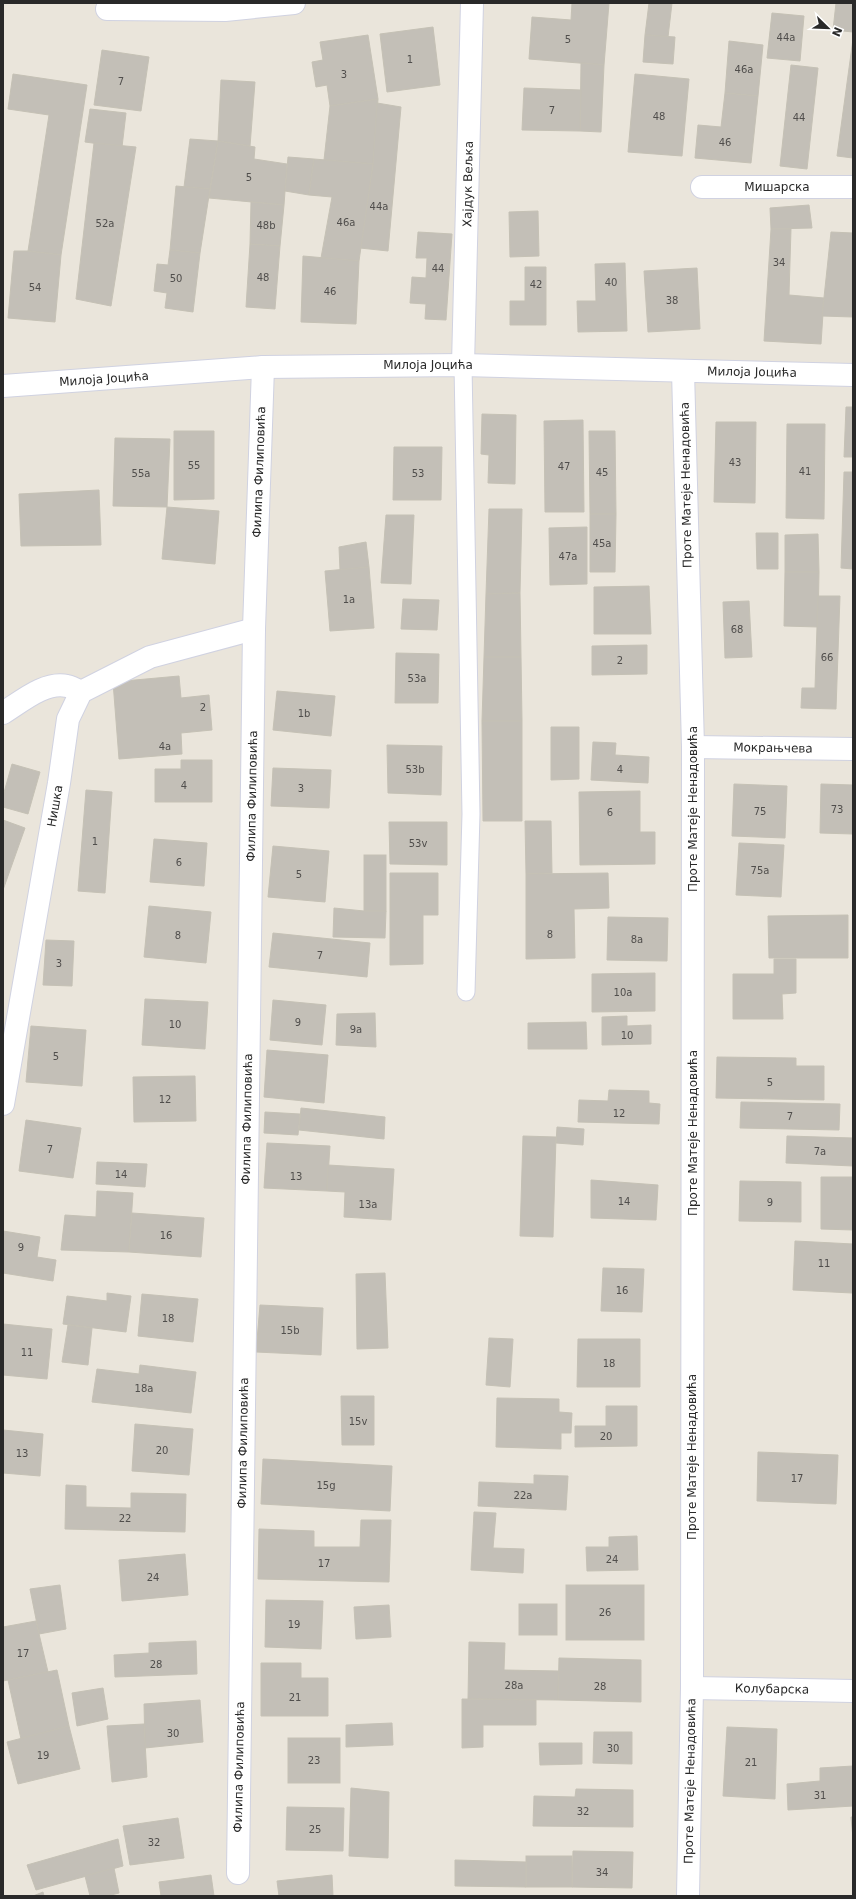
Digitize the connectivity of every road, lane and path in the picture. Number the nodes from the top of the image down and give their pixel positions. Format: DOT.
graph roads {
  1 [pos="294,3"];
  2 [pos="472,3"];
  3 [pos="107,9"];
  4 [pos="702,187"];
  5 [pos="853,188"];
  6 [pos="463,365"];
  7 [pos="263,367"];
  8 [pos="683,371"];
  9 [pos="853,375"];
  10 [pos="3,386"];
  11 [pos="254,629"];
  12 [pos="82,692"];
  13 [pos="3,713"];
  14 [pos="693,747"];
  15 [pos="853,749"];
  16 [pos="466,992"];
  17 [pos="3,1104"];
  18 [pos="692,1688"];
  19 [pos="853,1691"];
  20 [pos="238,1872"];
  21 [pos="688,1896"];
  1 -- 3 [label="street"];
  2 -- 6 [label="street, Хајдук Вељка"];
  4 -- 5 [label="street, Мишарска"];
  6 -- 7 [label="street, Милоја Јоцића"];
  6 -- 8 [label="street, Милоја Јоцића"];
  6 -- 16 [label="lane"];
  7 -- 10 [label="street, Милоја Јоцића"];
  7 -- 11 [label="street, Филипа Филиповића"];
  8 -- 9 [label="street, Милоја Јоцића"];
  8 -- 14 [label="street, Проте Матеје Ненадовића"];
  11 -- 12 [label="street"];
  11 -- 20 [label="street, Филипа Филиповића"];
  12 -- 13 [label="street"];
  12 -- 17 [label="street, Нишка"];
  14 -- 15 [label="street, Мокрањчева"];
  14 -- 18 [label="street, Проте Матеје Ненадовића"];
  18 -- 19 [label="street, Колубарска"];
  18 -- 21 [label="street, Проте Матеје Ненадовића"];
}
